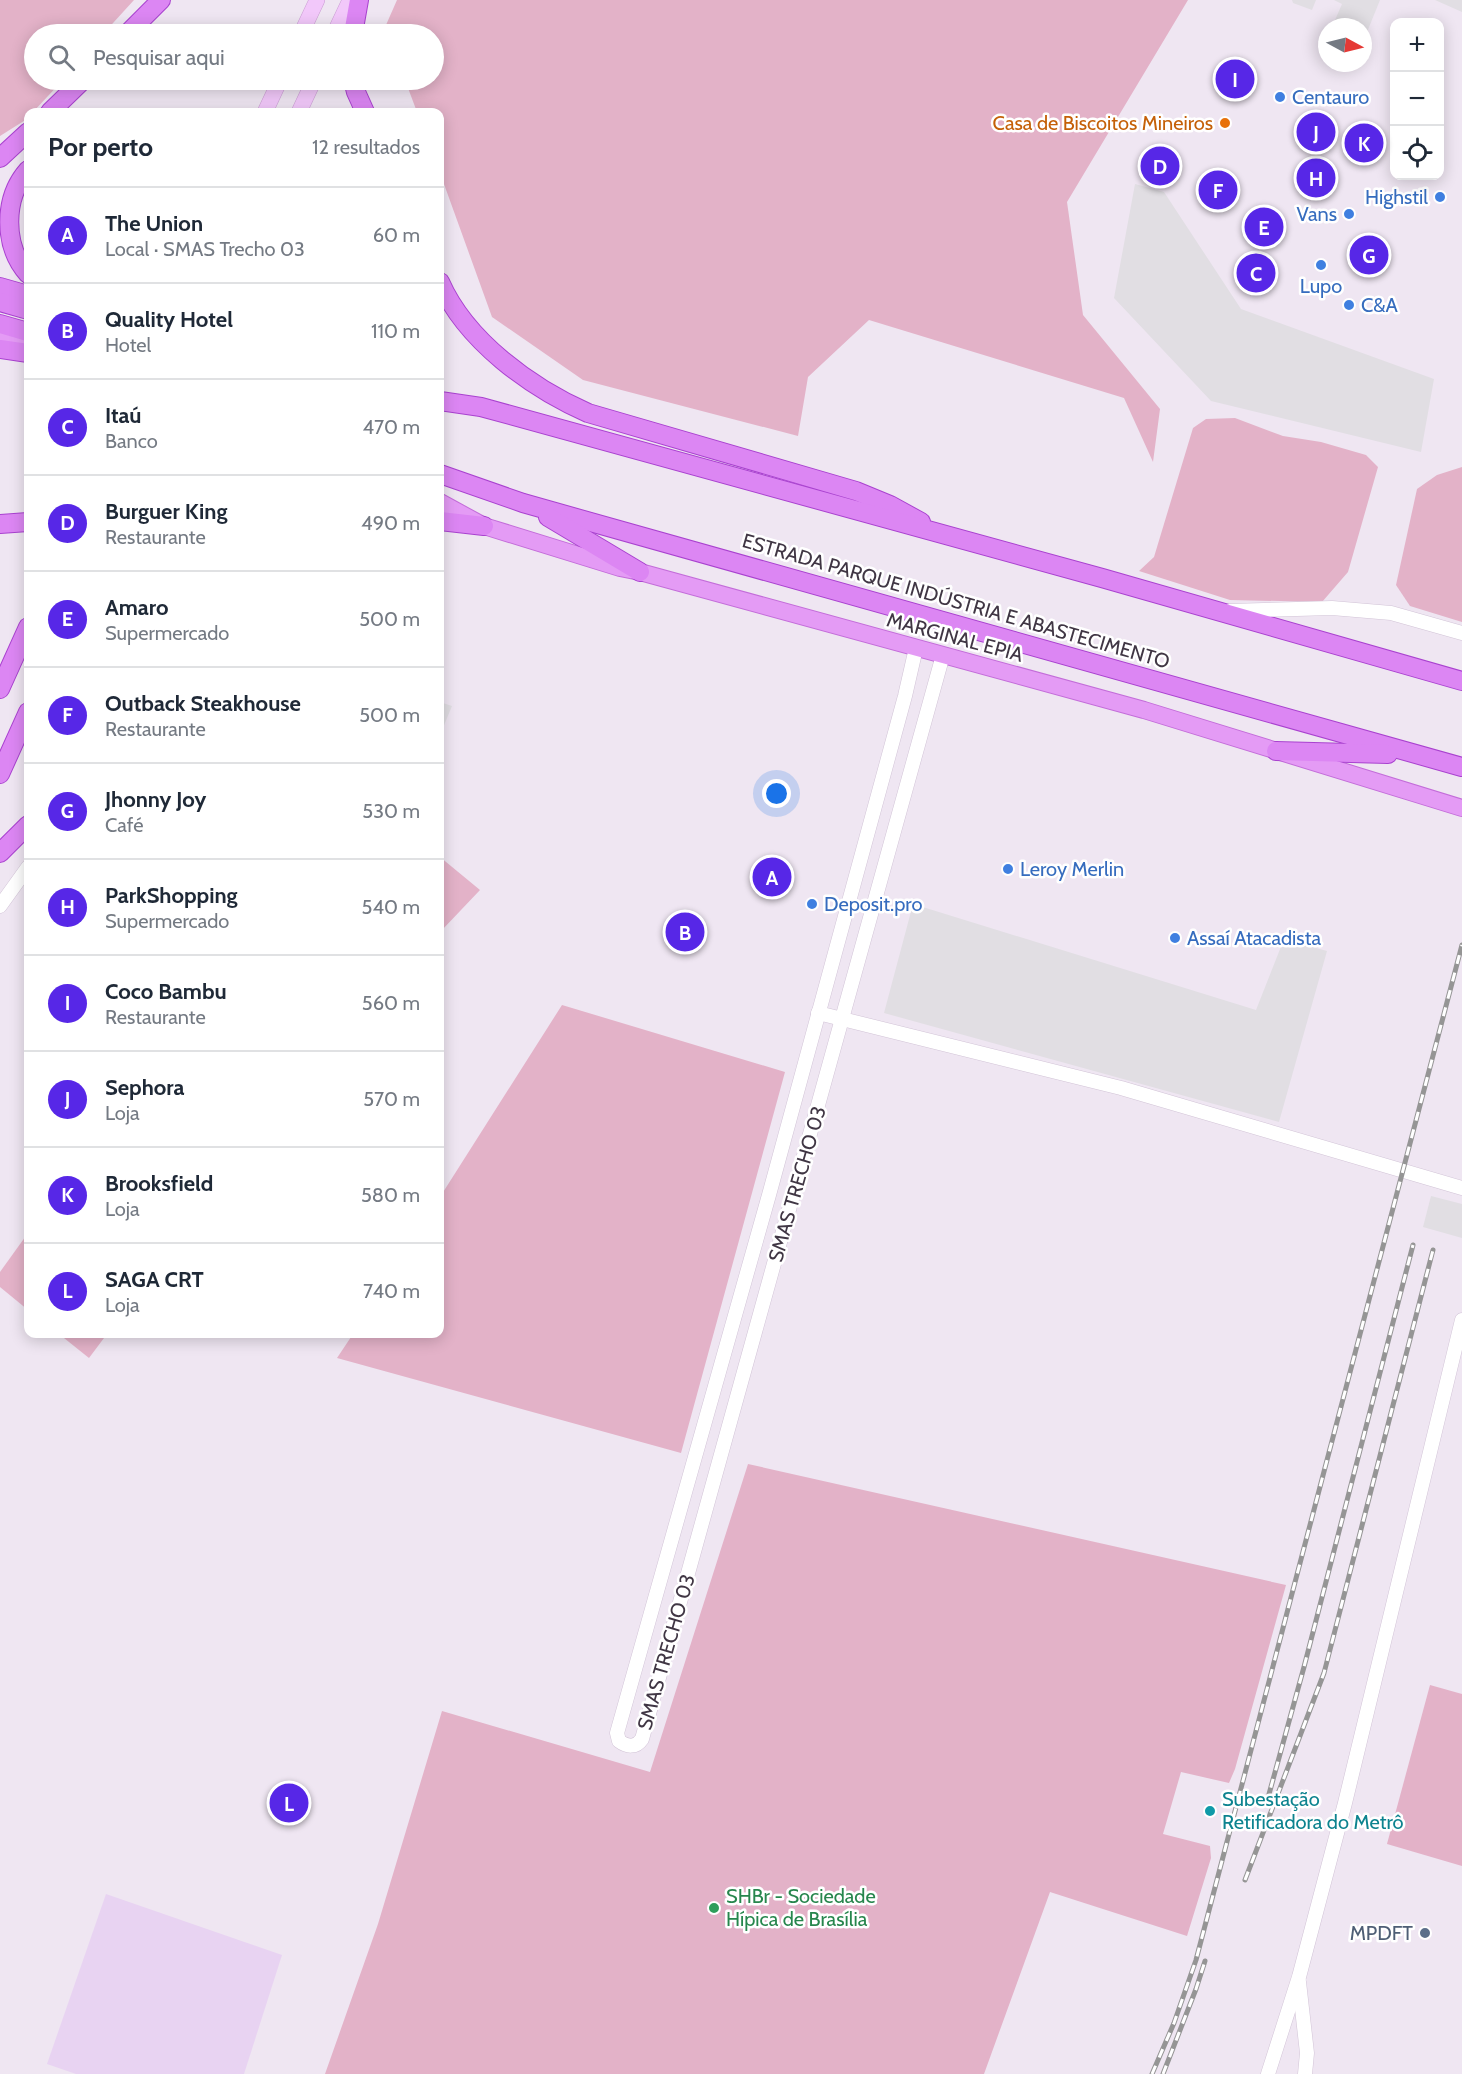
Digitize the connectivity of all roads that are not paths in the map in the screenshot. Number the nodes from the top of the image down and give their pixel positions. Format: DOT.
graph roads {
  1 [pos="161,0"];
  2 [pos="317,0"];
  3 [pos="350,0"];
  4 [pos="359,0"];
  5 [pos="137,24"];
  6 [pos="306,24"];
  7 [pos="339,24"];
  8 [pos="355,24"];
  9 [pos="73,90"];
  10 [pos="275,90"];
  11 [pos="309,90"];
  12 [pos="356,90"];
  13 [pos="54,108"];
  14 [pos="267,108"];
  15 [pos="300,108"];
  16 [pos="363,108"];
  17 [pos="24,136"];
  18 [pos="0,158"];
  19 [pos="24,177"];
  20 [pos="24,268"];
  21 [pos="0,287"];
  22 [pos="444,289"];
  23 [pos="24,294"];
  24 [pos="0,302"];
  25 [pos="24,309"];
  26 [pos="0,324"];
  27 [pos="24,331"];
  28 [pos="0,338"];
  29 [pos="24,345"];
  30 [pos="0,349"];
  31 [pos="24,352"];
  32 [pos="444,391"];
  33 [pos="444,402"];
  34 [pos="481,407"];
  35 [pos="444,475"];
  36 [pos="523,502"];
  37 [pos="444,504"];
  38 [pos="444,521"];
  39 [pos="24,522"];
  40 [pos="0,524"];
  41 [pos="484,526"];
  42 [pos="943,535"];
  43 [pos="640,572"];
  44 [pos="1216,611"];
  45 [pos="1462,633"];
  46 [pos="24,636"];
  47 [pos="916,648"];
  48 [pos="943,655"];
  49 [pos="1462,681"];
  50 [pos="0,689"];
  51 [pos="905,696"];
  52 [pos="930,701"];
  53 [pos="24,721"];
  54 [pos="1276,751"];
  55 [pos="1413,754"];
  56 [pos="1462,767"];
  57 [pos="0,774"];
  58 [pos="1462,808"];
  59 [pos="24,829"];
  60 [pos="0,853"];
  61 [pos="24,873"];
  62 [pos="0,906"];
  63 [pos="818,1013"];
  64 [pos="843,1019"];
  65 [pos="1462,1188"];
  66 [pos="767,1201"];
  67 [pos="790,1208"];
  68 [pos="1462,1320"];
  69 [pos="1460,1340"];
  70 [pos="1299,1977"];
  71 [pos="1268,2074"];
  72 [pos="1305,2074"];
  1 -- 5 [label="highway"];
  2 -- 6 [label="main road"];
  3 -- 7 [label="main road"];
  4 -- 8 [label="highway"];
  9 -- 13 [label="highway"];
  10 -- 14 [label="main road"];
  11 -- 15 [label="main road"];
  12 -- 16 [label="highway"];
  17 -- 18 [label="highway"];
  19 -- 20 [label="highway"];
  21 -- 23 [label="highway"];
  22 -- 42 [label="highway"];
  24 -- 25 [label="highway"];
  26 -- 27 [label="highway"];
  28 -- 29 [label="main road"];
  30 -- 31 [label="highway"];
  32 -- 34 [label="highway"];
  33 -- 34 [label="highway"];
  34 -- 42 [label="highway"];
  35 -- 36 [label="highway, ESTRADA PARQUE INDÚSTRIA E ABASTECIMENTO"];
  36 -- 43 [label="highway"];
  36 -- 55 [label="highway, ESTRADA PARQUE INDÚSTRIA E ABASTECIMENTO"];
  37 -- 41 [label="main road, MARGINAL EPIA"];
  38 -- 41 [label="highway"];
  39 -- 40 [label="highway"];
  41 -- 43 [label="main road, MARGINAL EPIA"];
  42 -- 44 [label="highway"];
  43 -- 47 [label="main road, MARGINAL EPIA"];
  44 -- 45 [label="street"];
  44 -- 49 [label="highway"];
  46 -- 50 [label="highway"];
  47 -- 48 [label="main road, MARGINAL EPIA"];
  47 -- 51 [label="street, SMAS TRECHO 03"];
  48 -- 52 [label="street, SMAS TRECHO 03"];
  48 -- 54 [label="main road, MARGINAL EPIA"];
  51 -- 52 [label="street"];
  51 -- 63 [label="street, SMAS TRECHO 03"];
  52 -- 64 [label="street, SMAS TRECHO 03"];
  53 -- 57 [label="highway"];
  54 -- 55 [label="highway"];
  54 -- 58 [label="main road, MARGINAL EPIA"];
  55 -- 56 [label="highway, ESTRADA PARQUE INDÚSTRIA E ABASTECIMENTO"];
  59 -- 60 [label="highway"];
  61 -- 62 [label="street"];
  63 -- 64 [label="street"];
  63 -- 66 [label="street, SMAS TRECHO 03"];
  64 -- 65 [label="street"];
  64 -- 67 [label="street, SMAS TRECHO 03"];
  66 -- 67 [label="street"];
  66 -- 67 [label="street, SMAS TRECHO 03"];
  68 -- 69 [label="street"];
  69 -- 70 [label="street"];
  70 -- 71 [label="street"];
  70 -- 72 [label="street"];
}
